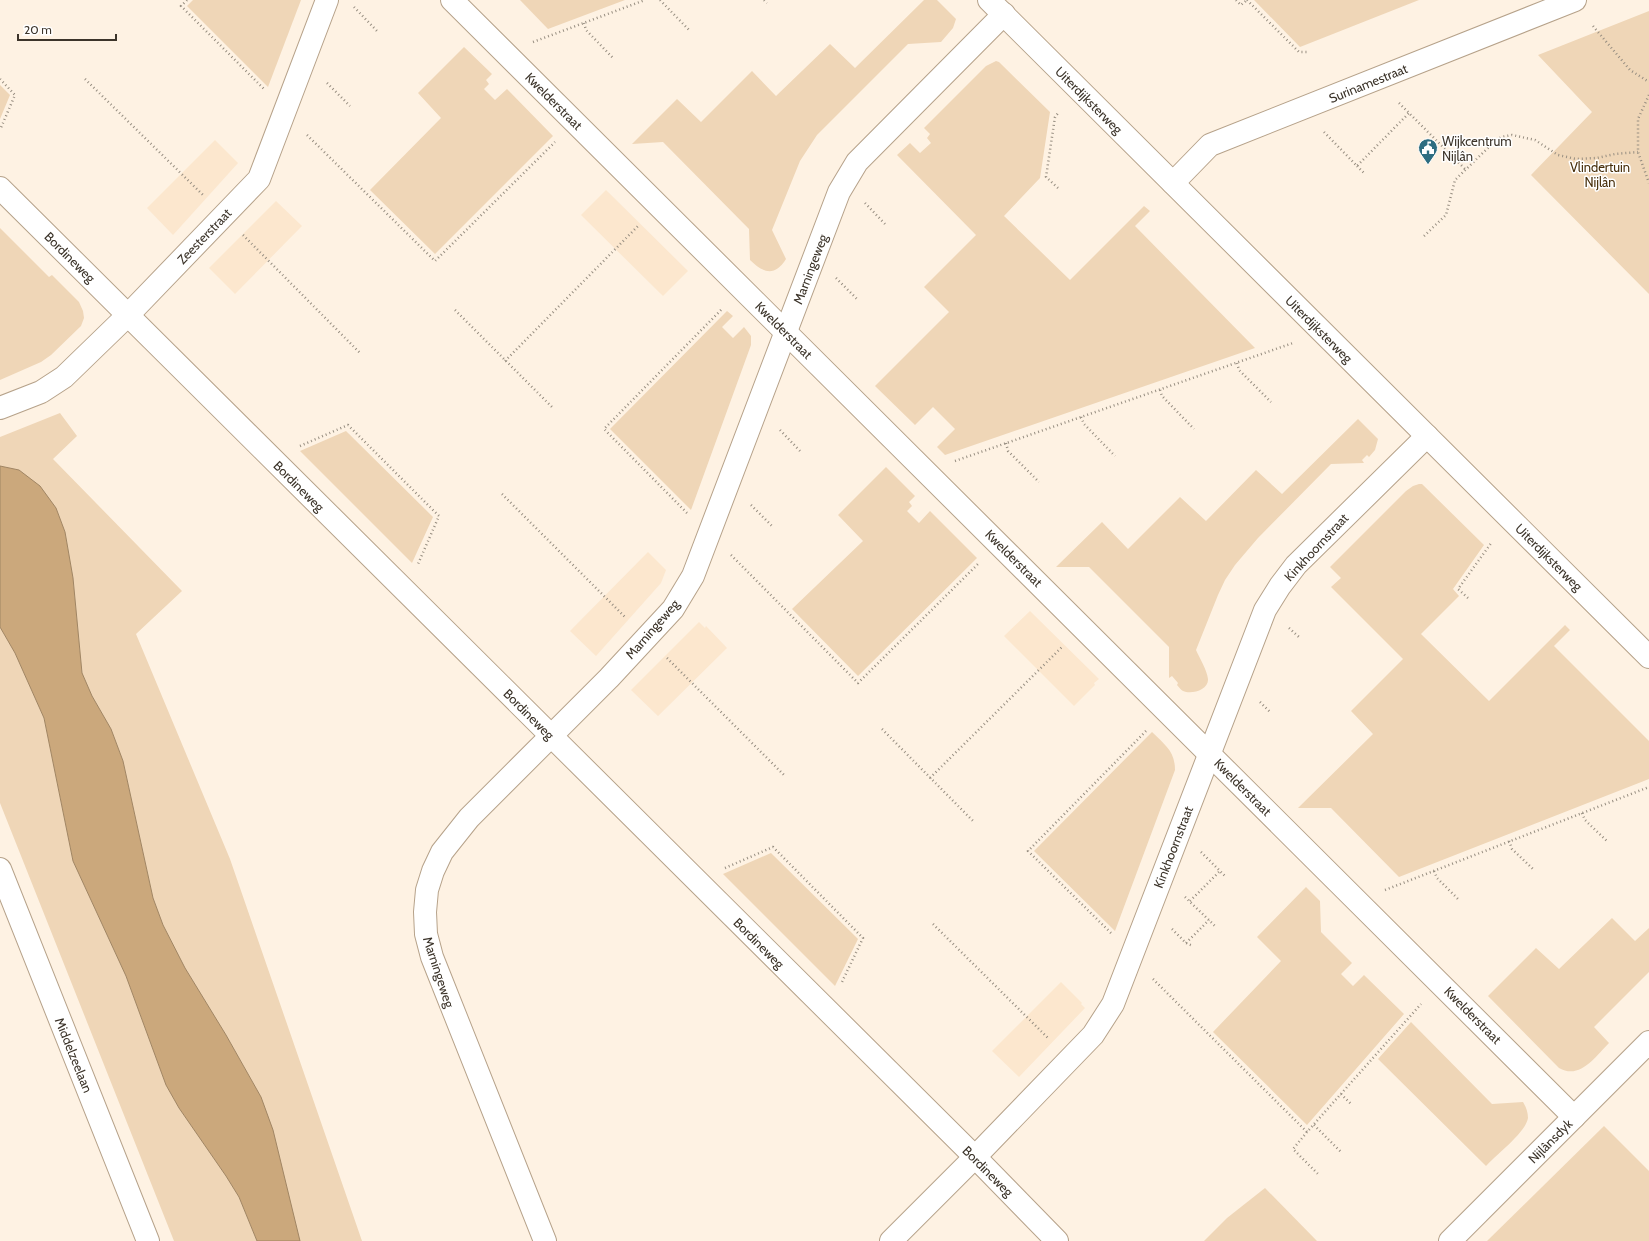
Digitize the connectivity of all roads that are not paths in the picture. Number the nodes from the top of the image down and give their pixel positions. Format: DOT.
graph roads {
  1 [pos="328,0"];
  2 [pos="452,0"];
  3 [pos="1575,0"];
  4 [pos="997,7"];
  5 [pos="1172,183"];
  6 [pos="0,188"];
  7 [pos="128,315"];
  8 [pos="786,332"];
  9 [pos="0,408"];
  10 [pos="1426,436"];
  11 [pos="1649,657"];
  12 [pos="550,736"];
  13 [pos="1208,754"];
  14 [pos="0,869"];
  15 [pos="1649,1042"];
  16 [pos="1574,1117"];
  17 [pos="975,1158"];
  18 [pos="148,1241"];
  19 [pos="544,1241"];
  20 [pos="891,1241"];
  21 [pos="1057,1241"];
  22 [pos="1450,1241"];
  1 -- 7 [label="street, Zeesterstraat"];
  2 -- 8 [label="street, Kwelderstraat"];
  3 -- 5 [label="street, Surinamestraat"];
  4 -- 5 [label="street, Uiterdijksterweg"];
  4 -- 8 [label="street, Marningeweg"];
  5 -- 10 [label="street, Uiterdijksterweg"];
  6 -- 7 [label="street, Bordineweg"];
  7 -- 9 [label="street, Zeesterstraat"];
  7 -- 12 [label="street, Bordineweg"];
  8 -- 12 [label="street, Marningeweg"];
  8 -- 13 [label="street, Kwelderstraat"];
  10 -- 11 [label="street, Uiterdijksterweg"];
  10 -- 13 [label="street, Kinkhoornstraat"];
  12 -- 17 [label="street, Bordineweg"];
  12 -- 19 [label="street, Marningeweg"];
  13 -- 16 [label="street, Kwelderstraat"];
  13 -- 17 [label="street, Kinkhoornstraat"];
  14 -- 18 [label="street, Middelzeelaan"];
  15 -- 16 [label="street, Nijlânsdyk"];
  16 -- 22 [label="street, Nijlânsdyk"];
  17 -- 20 [label="street, Kinkhoornstraat"];
  17 -- 21 [label="street, Bordineweg"];
}
